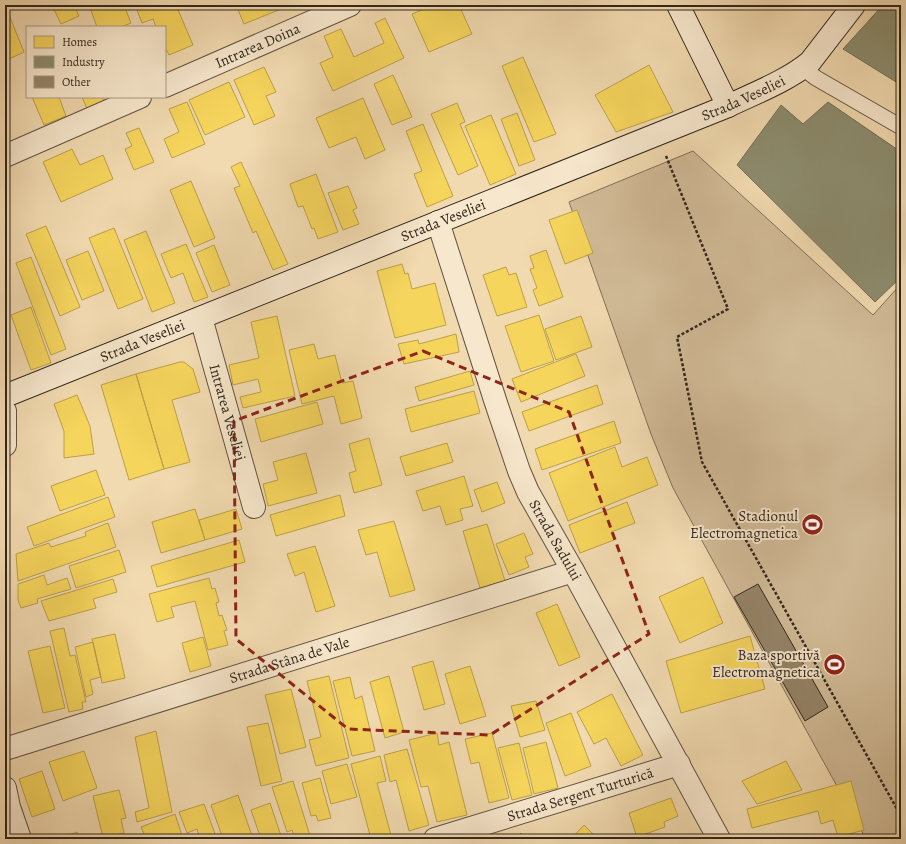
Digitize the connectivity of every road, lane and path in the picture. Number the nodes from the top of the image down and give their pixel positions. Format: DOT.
graph roads {
  1 [pos="350,5"];
  2 [pos="678,5"];
  3 [pos="854,5"];
  4 [pos="803,68"];
  5 [pos="166,86"];
  6 [pos="138,98"];
  7 [pos="728,106"];
  8 [pos="901,127"];
  9 [pos="657,134"];
  10 [pos="5,156"];
  11 [pos="438,222"];
  12 [pos="201,318"];
  13 [pos="5,396"];
  14 [pos="5,411"];
  15 [pos="5,445"];
  16 [pos="254,507"];
  17 [pos="573,571"];
  18 [pos="5,749"];
  19 [pos="679,764"];
  20 [pos="6,802"];
  21 [pos="897,809"];
  22 [pos="20,839"];
  23 [pos="435,839"];
  24 [pos="719,839"];
  1 -- 5 [label="street, Intrarea Doina"];
  2 -- 7 [label="street"];
  3 -- 4 [label="street, Strada Veseliei"];
  4 -- 7 [label="street, Strada Veseliei"];
  4 -- 8 [label="lane"];
  6 -- 10 [label="street"];
  7 -- 9 [label="street, Strada Veseliei"];
  9 -- 11 [label="street, Strada Veseliei"];
  9 -- 21 [label="path"];
  11 -- 12 [label="street, Strada Veseliei"];
  11 -- 17 [label="street, Strada Sadului"];
  12 -- 13 [label="street, Strada Veseliei"];
  12 -- 16 [label="street, Intrarea Veseliei"];
  14 -- 15 [label="street"];
  17 -- 18 [label="street, Strada Stâna de Vale"];
  17 -- 19 [label="street, Strada Sadului"];
  19 -- 23 [label="street, Strada Sergent Turturică"];
  19 -- 24 [label="street, Strada Sadului"];
  20 -- 22 [label="street"];
}
